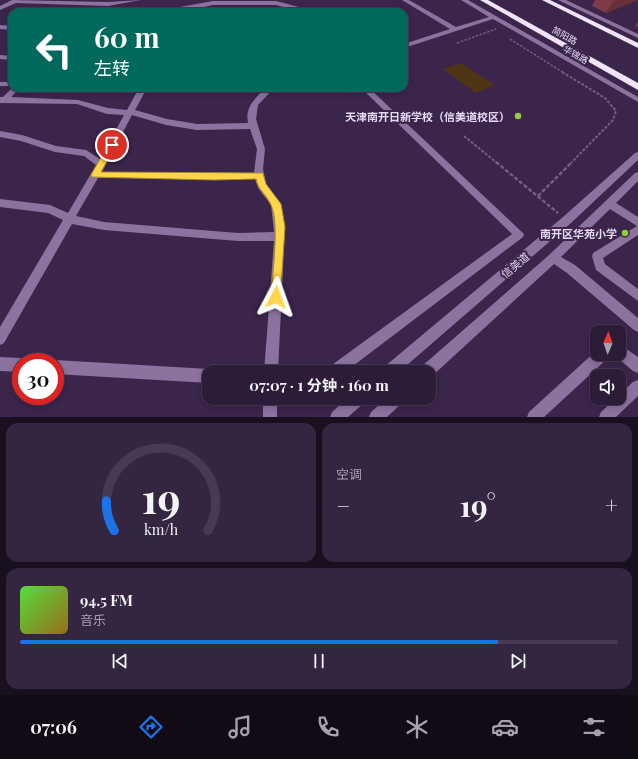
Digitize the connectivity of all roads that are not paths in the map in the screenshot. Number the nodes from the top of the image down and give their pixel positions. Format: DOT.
graph roads {
  1 [pos="138,0"];
  2 [pos="405,0"];
  3 [pos="464,0"];
  4 [pos="483,0"];
  5 [pos="545,0"];
  6 [pos="561,0"];
  7 [pos="95,4"];
  8 [pos="0,8"];
  9 [pos="92,8"];
  10 [pos="191,8"];
  11 [pos="293,8"];
  12 [pos="494,17"];
  13 [pos="455,29"];
  14 [pos="638,36"];
  15 [pos="408,45"];
  16 [pos="638,46"];
  17 [pos="638,87"];
  18 [pos="11,92"];
  19 [pos="141,92"];
  20 [pos="266,92"];
  21 [pos="369,92"];
  22 [pos="638,100"];
  23 [pos="1,101"];
  24 [pos="130,112"];
  25 [pos="253,126"];
  26 [pos="0,134"];
  27 [pos="638,155"];
  28 [pos="101,165"];
  29 [pos="95,175"];
  30 [pos="260,176"];
  31 [pos="638,176"];
  32 [pos="0,203"];
  33 [pos="609,203"];
  34 [pos="70,219"];
  35 [pos="638,222"];
  36 [pos="638,230"];
  37 [pos="280,236"];
  38 [pos="553,258"];
  39 [pos="638,296"];
  40 [pos="638,326"];
  41 [pos="0,339"];
  42 [pos="626,356"];
  43 [pos="594,361"];
  44 [pos="0,364"];
  45 [pos="12,365"];
  46 [pos="271,365"];
  47 [pos="343,365"];
  48 [pos="398,365"];
  49 [pos="434,365"];
  50 [pos="638,366"];
  51 [pos="64,368"];
  52 [pos="202,376"];
  53 [pos="638,387"];
  54 [pos="270,405"];
  55 [pos="351,405"];
  56 [pos="389,405"];
  57 [pos="270,417"];
  58 [pos="337,417"];
  59 [pos="376,417"];
  60 [pos="534,417"];
  61 [pos="606,417"];
  1 -- 7 [label="street"];
  2 -- 13 [label="street"];
  3 -- 12 [label="street, 华锦路"];
  4 -- 17 [label="highway, 简阳路"];
  5 -- 16 [label="highway, 简阳路"];
  6 -- 14 [label="street"];
  7 -- 8 [label="street"];
  7 -- 9 [label="street"];
  10 -- 11 [label="street"];
  12 -- 13 [label="street"];
  12 -- 22 [label="street, 华锦路"];
  13 -- 15 [label="street"];
  18 -- 23 [label="street"];
  19 -- 24 [label="street"];
  20 -- 25 [label="street"];
  21 -- 47 [label="street"];
  23 -- 24 [label="street"];
  24 -- 25 [label="street"];
  24 -- 28 [label="street"];
  25 -- 30 [label="street"];
  26 -- 28 [label="street"];
  27 -- 48 [label="street, 信美道"];
  28 -- 29 [label="street"];
  29 -- 30 [label="street"];
  29 -- 34 [label="street"];
  30 -- 37 [label="street"];
  31 -- 33 [label="street, 信美道"];
  32 -- 34 [label="street"];
  33 -- 35 [label="street"];
  33 -- 38 [label="street, 信美道"];
  34 -- 37 [label="street"];
  34 -- 41 [label="street"];
  36 -- 39 [label="street"];
  37 -- 46 [label="street"];
  38 -- 40 [label="street"];
  38 -- 49 [label="street, 信美道"];
  42 -- 50 [label="street"];
  43 -- 60 [label="street"];
  44 -- 45 [label="street"];
  51 -- 52 [label="street"];
  53 -- 61 [label="street"];
  54 -- 57 [label="street"];
  55 -- 58 [label="street"];
  56 -- 59 [label="street"];
}
